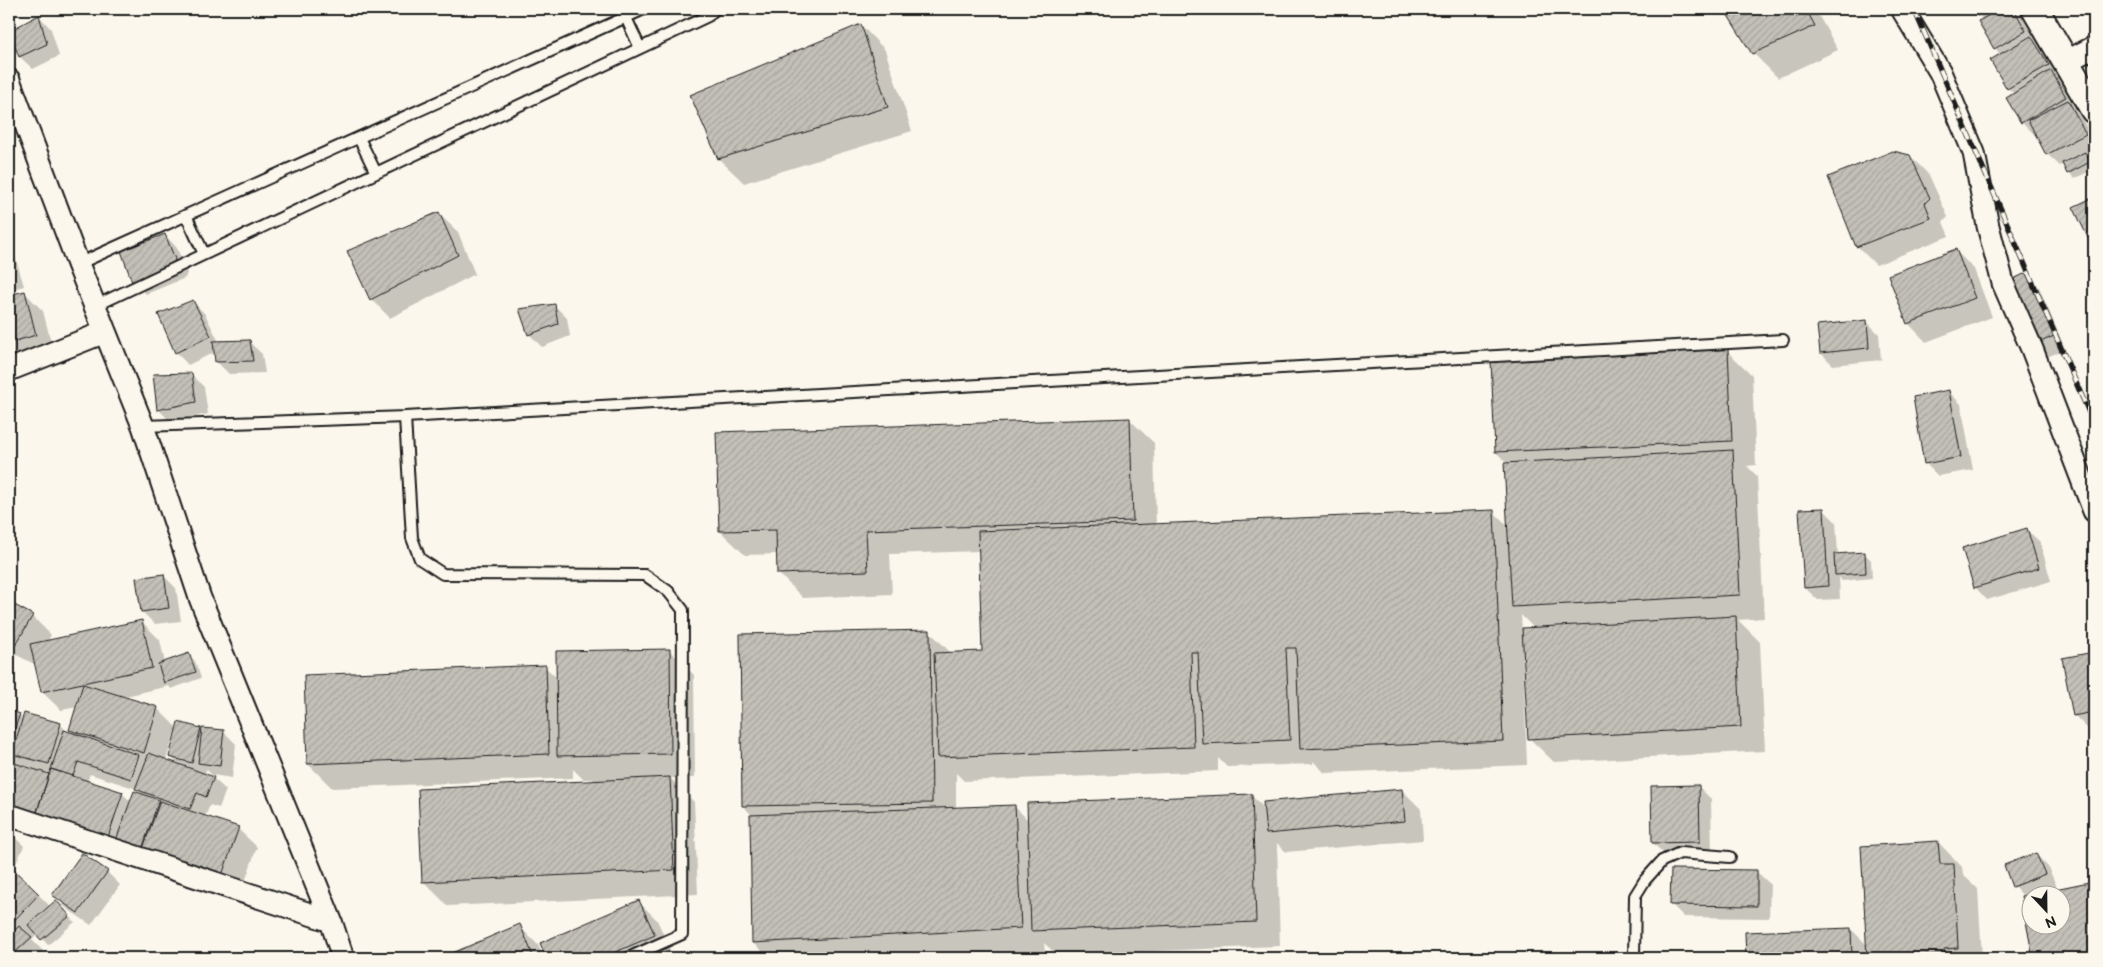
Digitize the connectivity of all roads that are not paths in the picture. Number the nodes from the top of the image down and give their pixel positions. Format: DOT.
graph roads {
  1 [pos="644,9"];
  2 [pos="715,9"];
  3 [pos="1902,9"];
  4 [pos="2035,9"];
  5 [pos="624,13"];
  6 [pos="2094,47"];
  7 [pos="640,48"];
  8 [pos="2067,61"];
  9 [pos="9,80"];
  10 [pos="2094,110"];
  11 [pos="358,138"];
  12 [pos="376,173"];
  13 [pos="186,216"];
  14 [pos="204,254"];
  15 [pos="78,264"];
  16 [pos="94,306"];
  17 [pos="105,332"];
  18 [pos="1783,340"];
  19 [pos="9,370"];
  20 [pos="405,417"];
  21 [pos="142,426"];
  22 [pos="2094,511"];
  23 [pos="9,814"];
  24 [pos="1730,857"];
  25 [pos="331,921"];
  26 [pos="343,958"];
  27 [pos="628,958"];
  28 [pos="1634,958"];
  1 -- 5 [label="lane"];
  2 -- 7 [label="lane"];
  3 -- 22 [label="street"];
  4 -- 8 [label="street"];
  5 -- 7 [label="lane"];
  5 -- 11 [label="lane"];
  6 -- 8 [label="street"];
  7 -- 12 [label="lane"];
  8 -- 10 [label="street"];
  9 -- 15 [label="street"];
  11 -- 12 [label="lane"];
  11 -- 13 [label="lane"];
  12 -- 14 [label="lane"];
  13 -- 14 [label="lane"];
  13 -- 15 [label="lane"];
  14 -- 16 [label="lane"];
  15 -- 16 [label="street"];
  16 -- 17 [label="street"];
  17 -- 19 [label="street"];
  17 -- 21 [label="street"];
  18 -- 20 [label="lane"];
  20 -- 21 [label="lane"];
  20 -- 27 [label="lane"];
  21 -- 25 [label="street"];
  23 -- 25 [label="street"];
  24 -- 28 [label="lane"];
  25 -- 26 [label="street"];
}
